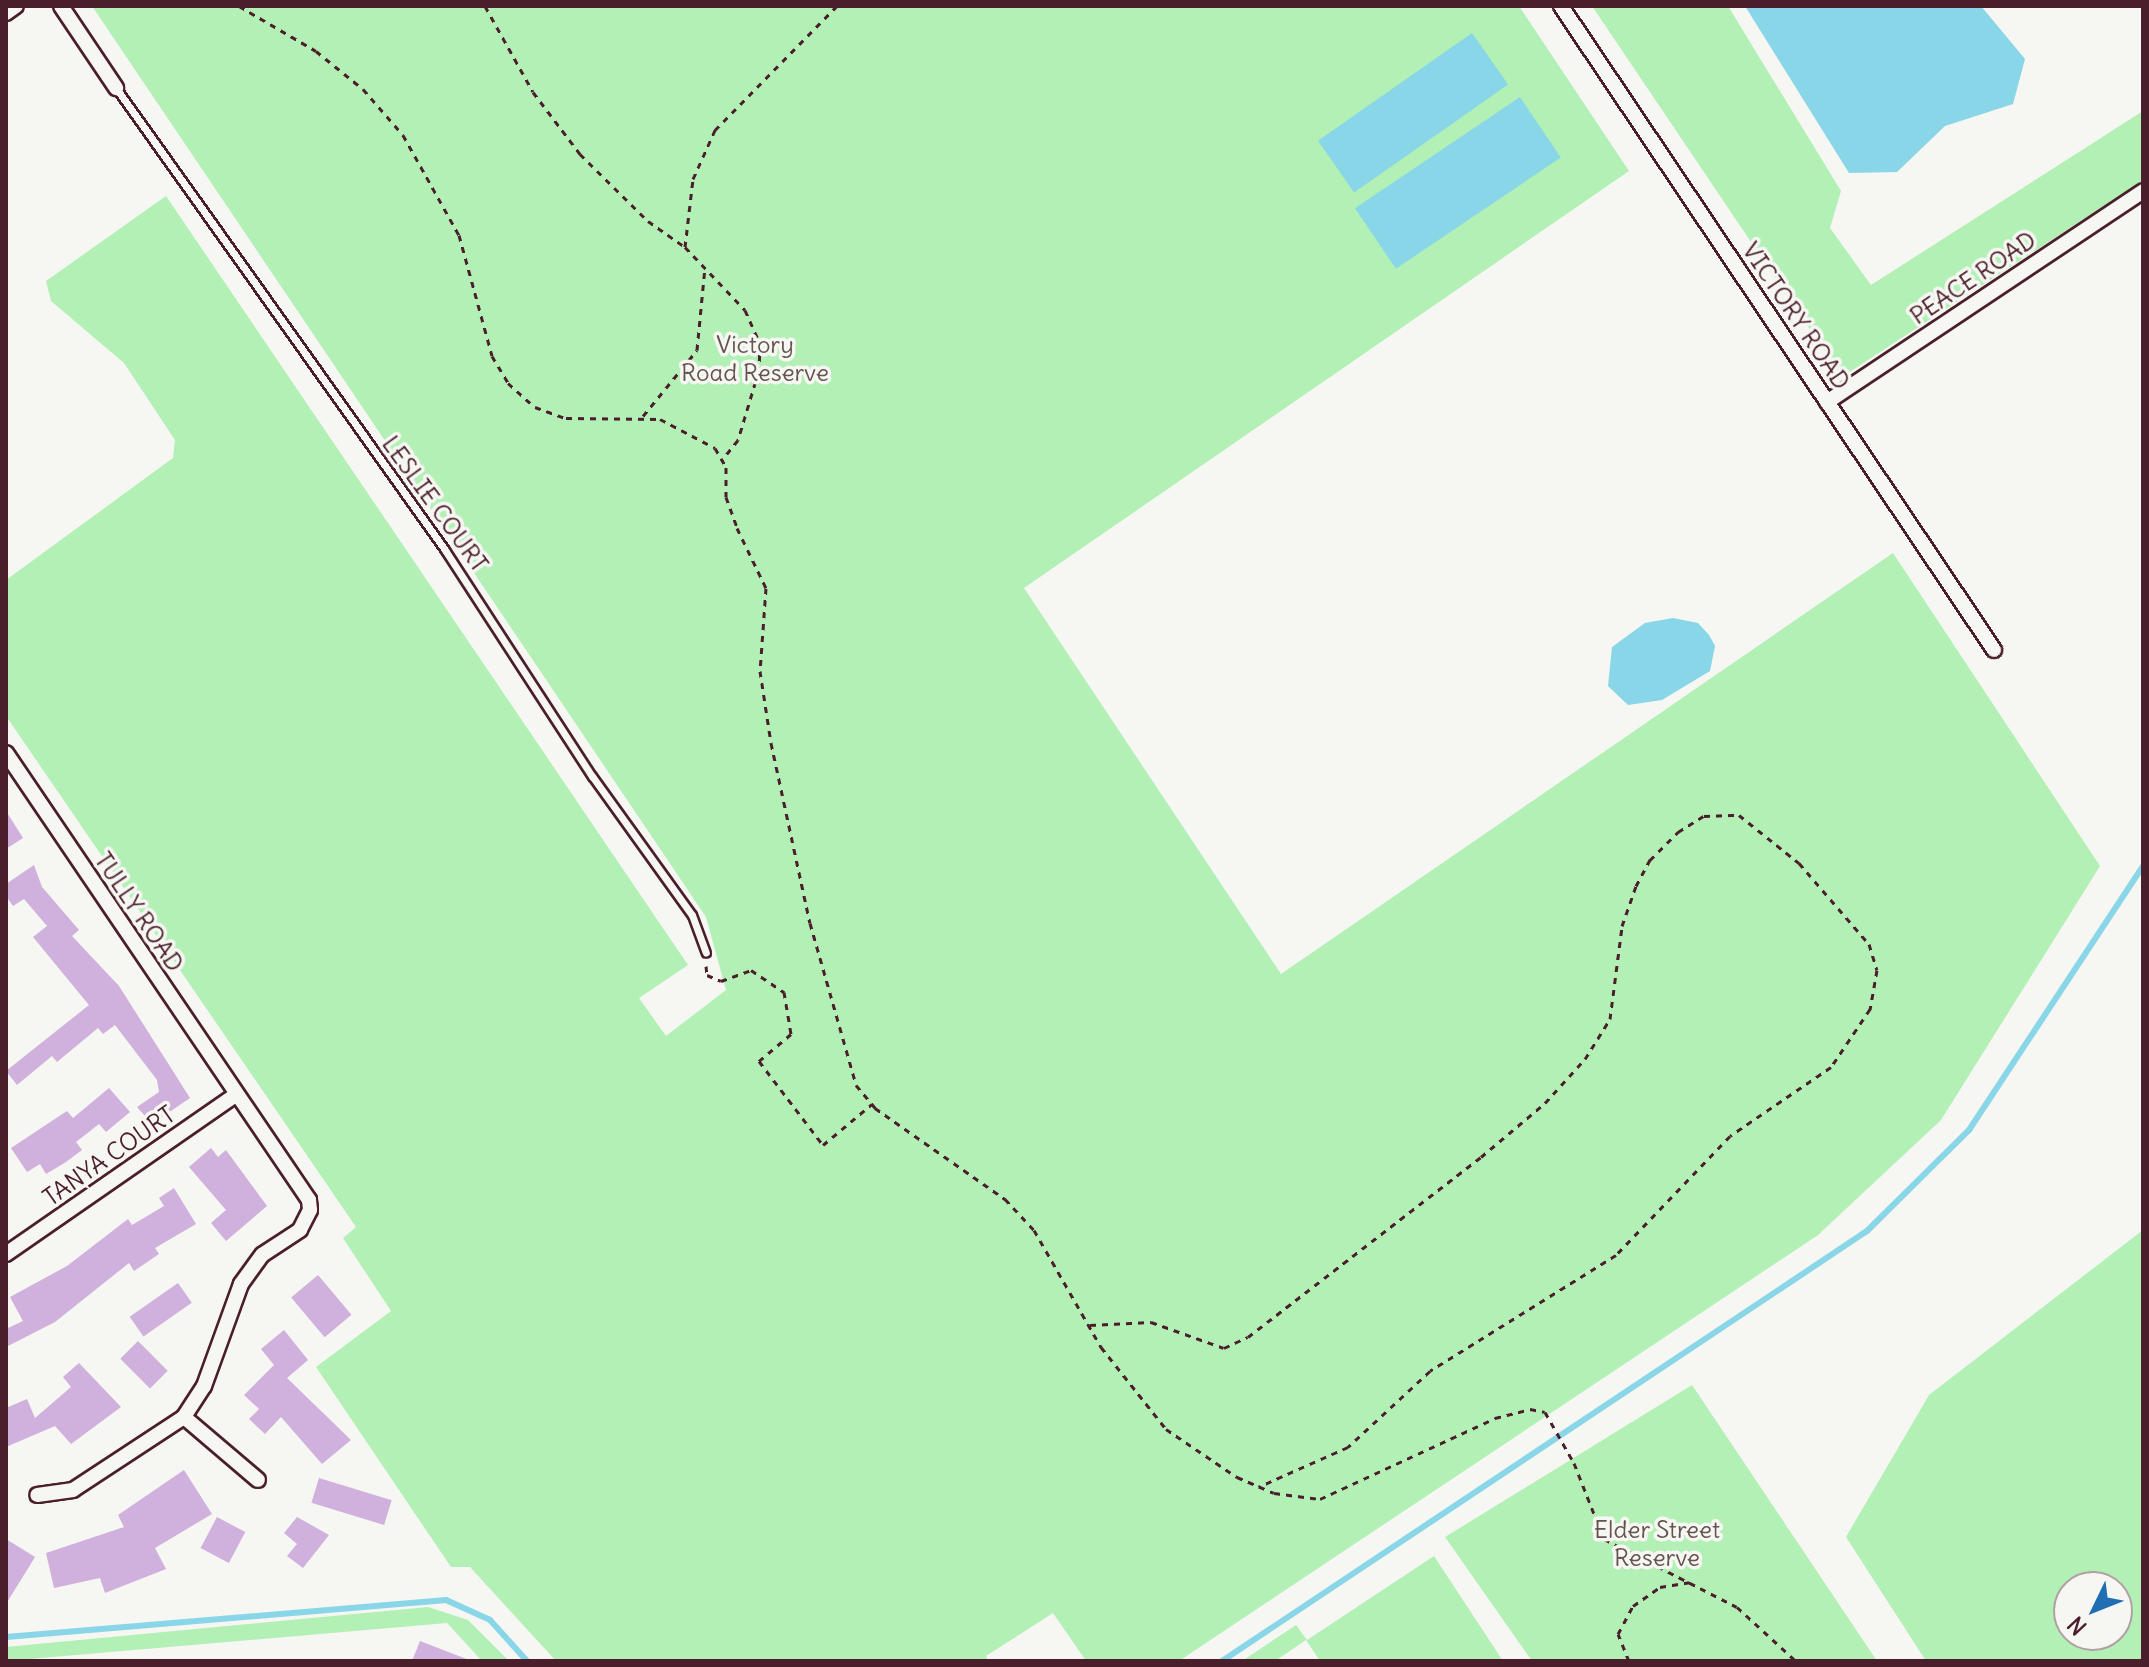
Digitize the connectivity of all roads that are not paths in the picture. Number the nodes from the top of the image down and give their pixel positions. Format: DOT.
graph roads {
  1 [pos="16,6"];
  2 [pos="61,6"];
  3 [pos="1561,6"];
  4 [pos="6,13"];
  5 [pos="116,88"];
  6 [pos="2143,191"];
  7 [pos="1827,402"];
  8 [pos="1994,650"];
  9 [pos="6,753"];
  10 [pos="706,953"];
  11 [pos="236,1095"];
  12 [pos="6,1254"];
  13 [pos="184,1417"];
  14 [pos="258,1480"];
  15 [pos="37,1495"];
  1 -- 4 [label="street"];
  2 -- 5 [label="street"];
  3 -- 7 [label="street, VICTORY ROAD"];
  5 -- 10 [label="lane, LESLIE COURT"];
  6 -- 7 [label="street, PEACE ROAD"];
  7 -- 8 [label="street, VICTORY ROAD"];
  9 -- 11 [label="street, TULLY ROAD"];
  11 -- 12 [label="street, TANYA COURT"];
  11 -- 13 [label="street, TULLY ROAD"];
  13 -- 14 [label="street"];
  13 -- 15 [label="street"];
}
